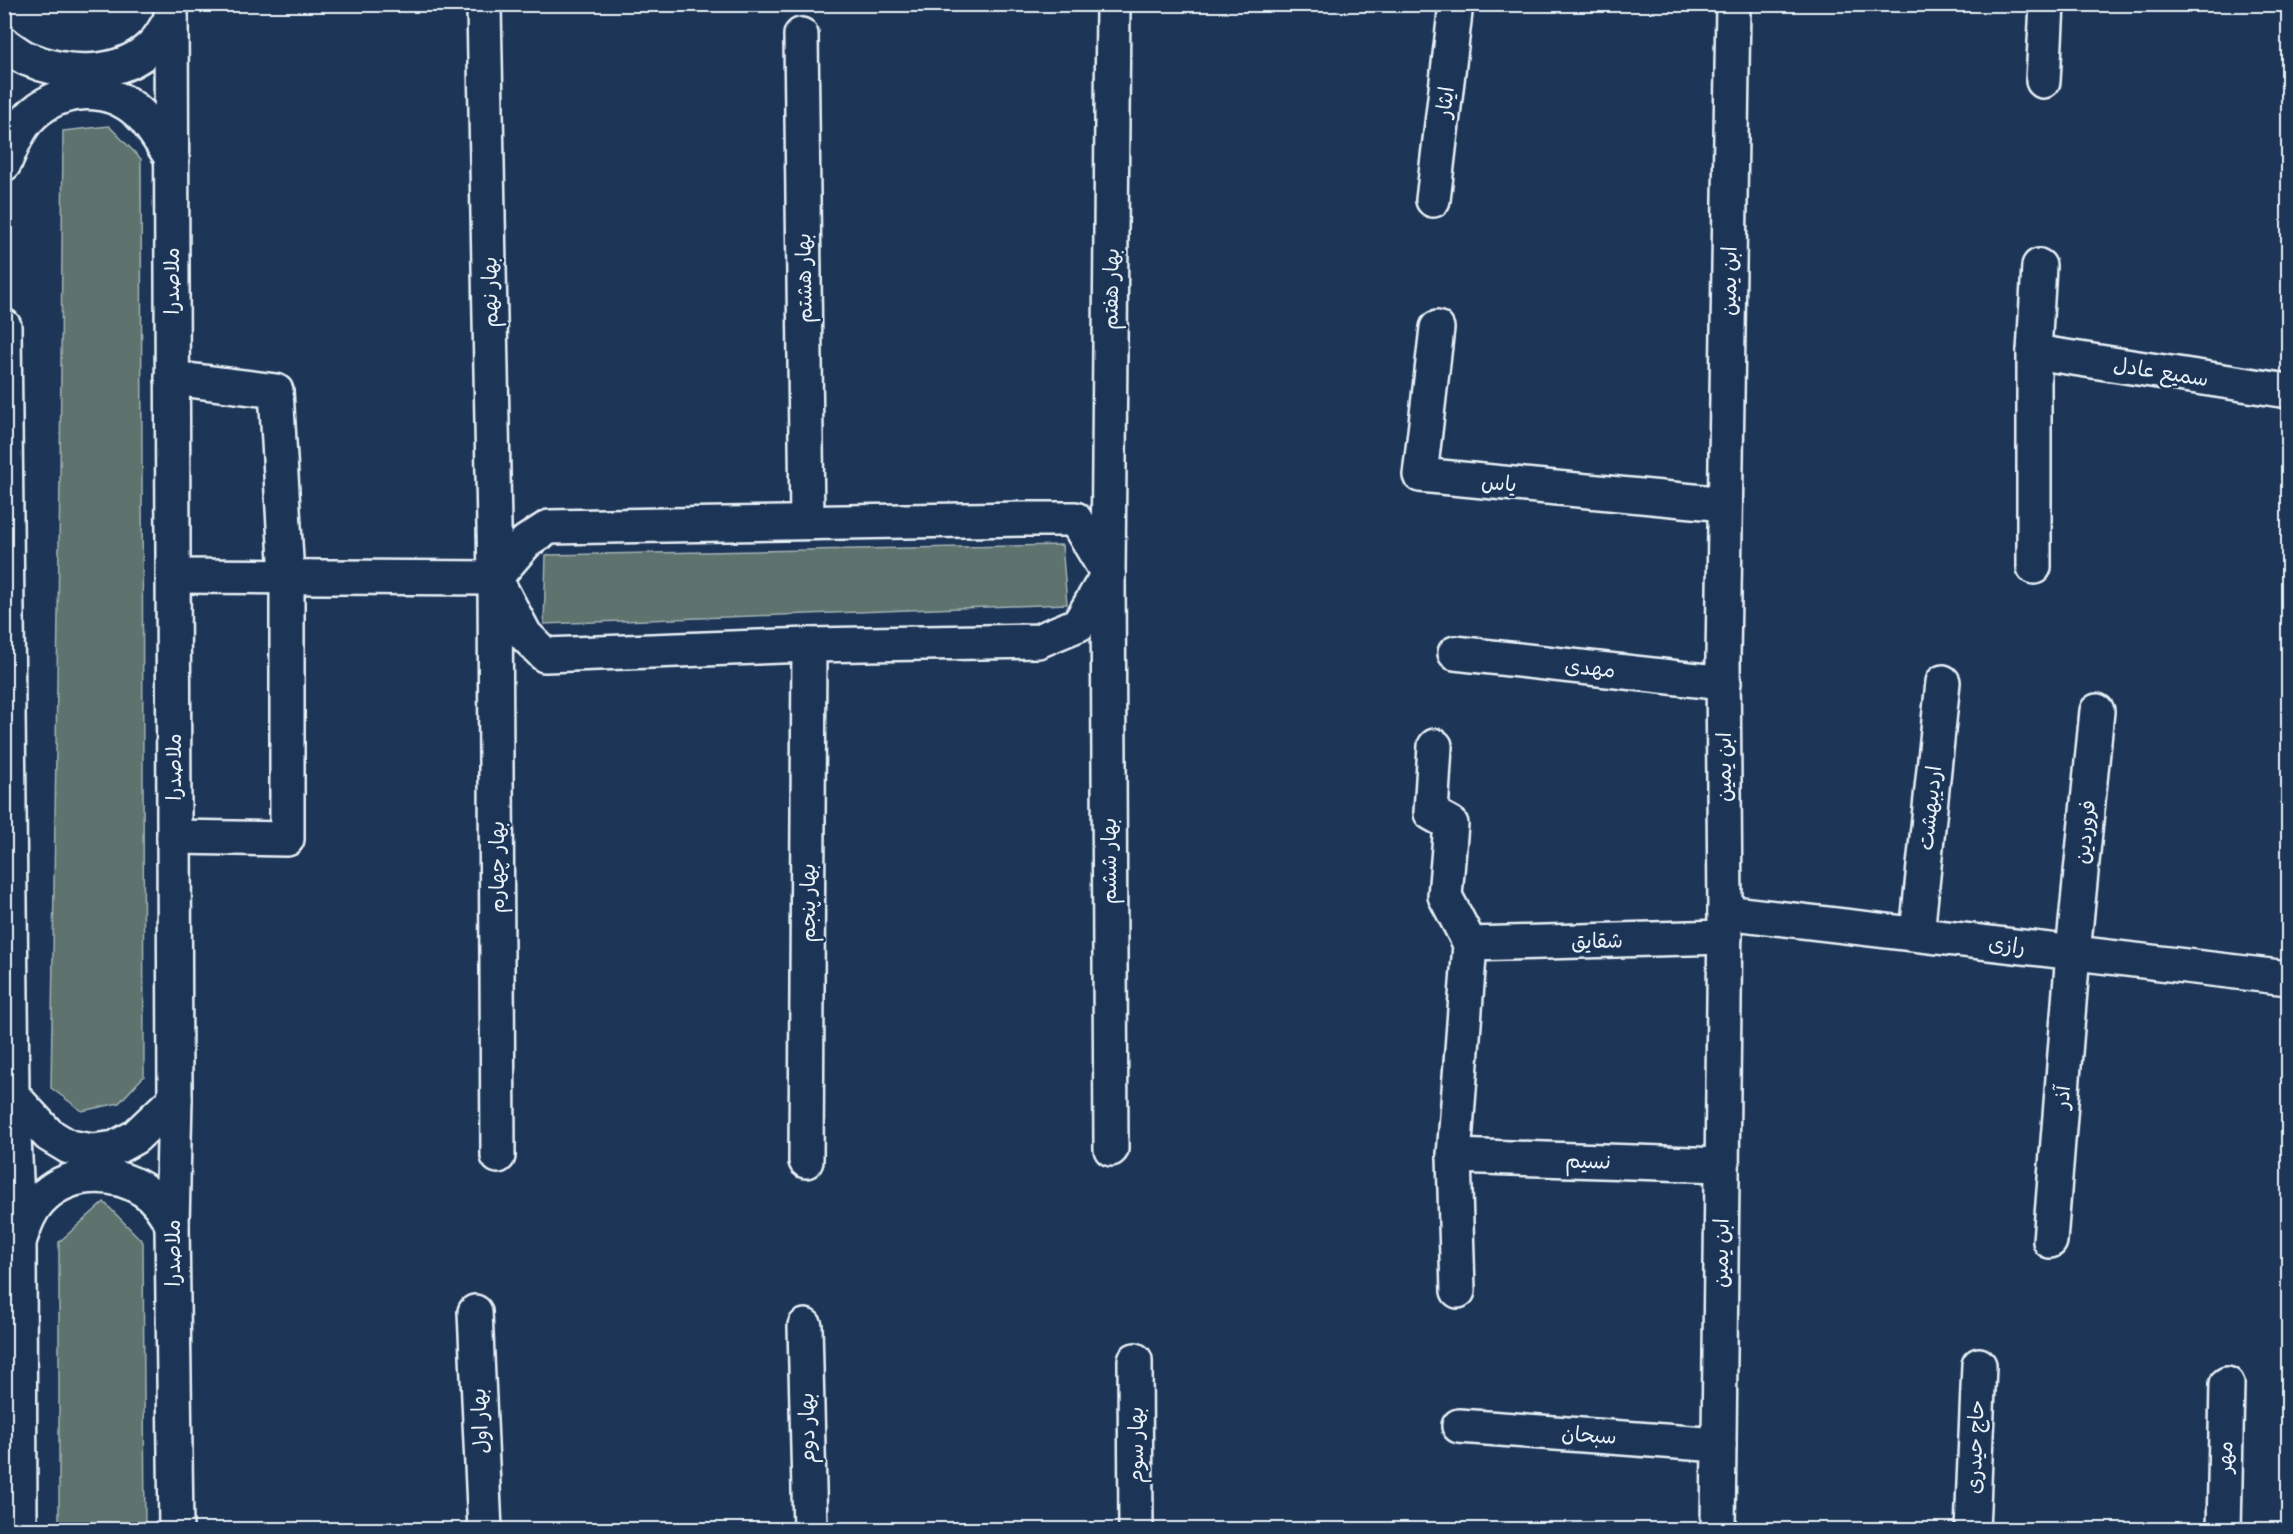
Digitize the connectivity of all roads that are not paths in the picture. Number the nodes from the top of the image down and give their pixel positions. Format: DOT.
graph roads {
  1 [pos="1113,4"];
  2 [pos="1456,4"];
  3 [pos="1733,4"];
  4 [pos="2047,4"];
  5 [pos="484,7"];
  6 [pos="171,12"];
  7 [pos="801,35"];
  8 [pos="4,44"];
  9 [pos="2043,81"];
  10 [pos="172,158"];
  11 [pos="4,164"];
  12 [pos="1433,200"];
  13 [pos="2038,266"];
  14 [pos="4,326"];
  15 [pos="1437,328"];
  16 [pos="2034,352"];
  17 [pos="172,378"];
  18 [pos="2289,391"];
  19 [pos="1725,504"];
  20 [pos="807,521"];
  21 [pos="2034,567"];
  22 [pos="1108,574"];
  23 [pos="174,576"];
  24 [pos="286,576"];
  25 [pos="495,578"];
  26 [pos="6,596"];
  27 [pos="809,645"];
  28 [pos="1455,653"];
  29 [pos="1724,682"];
  30 [pos="1943,682"];
  31 [pos="2097,711"];
  32 [pos="1435,746"];
  33 [pos="174,837"];
  34 [pos="1725,925"];
  35 [pos="1917,934"];
  36 [pos="1470,944"];
  37 [pos="2073,953"];
  38 [pos="2289,978"];
  39 [pos="12,1095"];
  40 [pos="175,1099"];
  41 [pos="1111,1149"];
  42 [pos="498,1156"];
  43 [pos="1454,1156"];
  44 [pos="806,1161"];
  45 [pos="1722,1165"];
  46 [pos="172,1224"];
  47 [pos="19,1242"];
  48 [pos="2050,1242"];
  49 [pos="1458,1291"];
  50 [pos="475,1312"];
  51 [pos="805,1326"];
  52 [pos="1135,1360"];
  53 [pos="1979,1365"];
  54 [pos="2227,1384"];
  55 [pos="1459,1426"];
  56 [pos="1719,1445"];
  57 [pos="21,1530"];
  58 [pos="176,1530"];
  59 [pos="485,1530"];
  60 [pos="810,1530"];
  61 [pos="1136,1530"];
  62 [pos="1718,1530"];
  63 [pos="1972,1530"];
  64 [pos="2224,1530"];
  1 -- 22 [label="street, بهار هفتم"];
  2 -- 12 [label="street, ایثار"];
  3 -- 19 [label="street, ابن یمین"];
  4 -- 9 [label="street"];
  5 -- 25 [label="street, بهار نهم"];
  6 -- 8 [label="street"];
  6 -- 10 [label="street, ملاصدرا"];
  7 -- 20 [label="street, بهار هشتم"];
  10 -- 11 [label="street"];
  10 -- 17 [label="street, ملاصدرا"];
  13 -- 16 [label="street"];
  14 -- 26 [label="street"];
  15 -- 19 [label="street, یاس"];
  16 -- 18 [label="street, سمیع عادل"];
  16 -- 21 [label="street"];
  17 -- 23 [label="street, ملاصدرا"];
  17 -- 24 [label="street"];
  19 -- 29 [label="street, ابن یمین"];
  20 -- 22 [label="street"];
  20 -- 25 [label="street"];
  22 -- 27 [label="street"];
  22 -- 41 [label="street, بهار ششم"];
  23 -- 24 [label="street"];
  23 -- 33 [label="street, ملاصدرا"];
  24 -- 25 [label="street"];
  24 -- 33 [label="street"];
  25 -- 27 [label="street"];
  25 -- 42 [label="street, بهار چهارم"];
  26 -- 39 [label="street"];
  27 -- 44 [label="street, بهار پنجم"];
  28 -- 29 [label="street, مهدی"];
  29 -- 34 [label="street, ابن یمین"];
  30 -- 35 [label="street, اردیبهشت"];
  31 -- 37 [label="street, فروردین"];
  32 -- 36 [label="street"];
  33 -- 40 [label="street, ملاصدرا"];
  34 -- 35 [label="street, رازی"];
  34 -- 36 [label="street, شقایق"];
  34 -- 45 [label="street, ابن یمین"];
  35 -- 37 [label="street, رازی"];
  36 -- 43 [label="street"];
  37 -- 38 [label="street, رازی"];
  37 -- 48 [label="street, آذر"];
  39 -- 40 [label="street"];
  39 -- 47 [label="street"];
  40 -- 46 [label="street, ملاصدرا"];
  43 -- 45 [label="street, نسیم"];
  43 -- 49 [label="street"];
  45 -- 56 [label="street, ابن یمین"];
  46 -- 47 [label="street"];
  46 -- 58 [label="street, ملاصدرا"];
  47 -- 57 [label="street"];
  50 -- 59 [label="street, بهار اول"];
  51 -- 60 [label="street, بهار دوم"];
  52 -- 61 [label="street, بهار سوم"];
  53 -- 63 [label="street, حاج حیدری"];
  54 -- 64 [label="street, مهر"];
  55 -- 56 [label="street, سبحان"];
  56 -- 62 [label="street, ابن یمین"];
}
